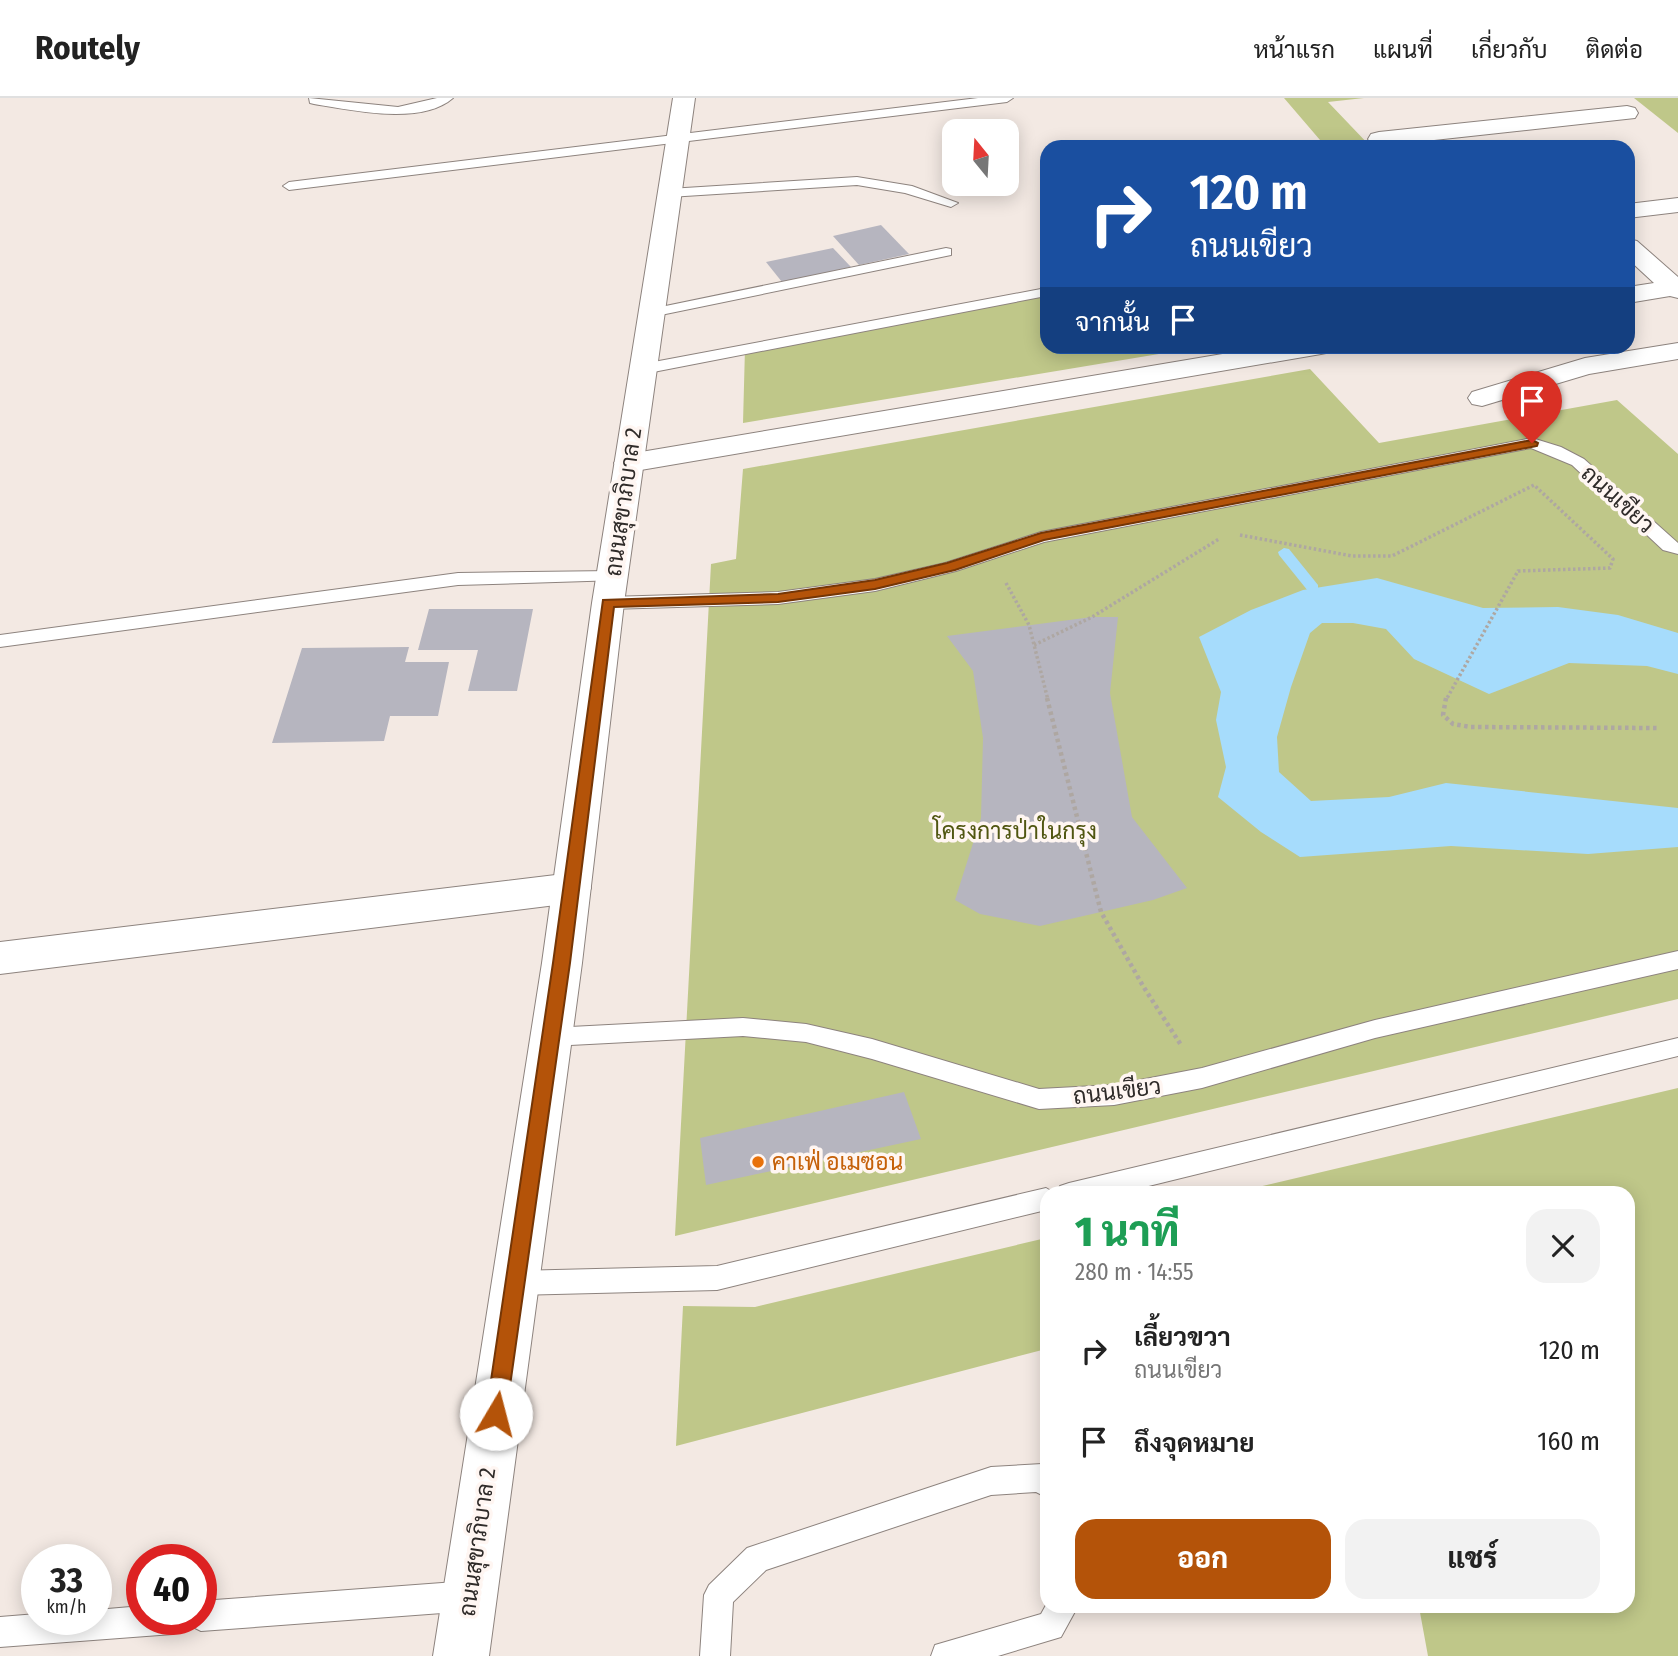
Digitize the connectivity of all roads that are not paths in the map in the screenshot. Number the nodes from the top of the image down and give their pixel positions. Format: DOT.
graph roads {
  1 [pos="447,98"];
  2 [pos="684,98"];
  3 [pos="1007,98"];
  4 [pos="314,100"];
  5 [pos="1627,113"];
  6 [pos="1493,127"];
  7 [pos="1379,139"];
  8 [pos="678,140"];
  9 [pos="1508,140"];
  10 [pos="289,186"];
  11 [pos="669,193"];
  12 [pos="951,203"];
  13 [pos="1678,205"];
  14 [pos="1635,210"];
  15 [pos="946,252"];
  16 [pos="1635,252"];
  17 [pos="1676,289"];
  18 [pos="1040,293"];
  19 [pos="1635,294"];
  20 [pos="651,313"];
  21 [pos="1678,351"];
  22 [pos="1274,354"];
  23 [pos="643,369"];
  24 [pos="1482,398"];
  25 [pos="629,463"];
  26 [pos="1678,550"];
  27 [pos="610,589"];
  28 [pos="0,641"];
  29 [pos="572,888"];
  30 [pos="0,958"];
  31 [pos="1678,960"];
  32 [pos="551,1037"];
  33 [pos="1678,1047"];
  34 [pos="1102,1186"];
  35 [pos="1040,1200"];
  36 [pos="515,1283"];
  37 [pos="1040,1478"];
  38 [pos="469,1596"];
  39 [pos="1058,1613"];
  40 [pos="217,1615"];
  41 [pos="126,1623"];
  42 [pos="0,1632"];
  43 [pos="461,1656"];
  44 [pos="715,1656"];
  45 [pos="946,1656"];
  1 -- 4 [label="lane"];
  2 -- 8 [label="street, ถนนสุขาภิบาล 2"];
  3 -- 8 [label="lane"];
  5 -- 6 [label="street"];
  6 -- 7 [label="street"];
  6 -- 9 [label="street"];
  8 -- 10 [label="lane"];
  8 -- 11 [label="street, ถนนสุขาภิบาล 2"];
  11 -- 12 [label="lane"];
  11 -- 20 [label="street, ถนนสุขาภิบาล 2"];
  13 -- 14 [label="street"];
  15 -- 20 [label="lane"];
  16 -- 17 [label="street"];
  17 -- 19 [label="street"];
  18 -- 23 [label="lane"];
  20 -- 23 [label="street, ถนนสุขาภิบาล 2"];
  21 -- 24 [label="street"];
  22 -- 25 [label="street"];
  23 -- 25 [label="street, ถนนสุขาภิบาล 2"];
  25 -- 27 [label="street, ถนนสุขาภิบาล 2"];
  26 -- 27 [label="lane, ถนนเขียว"];
  27 -- 28 [label="lane, ถนนเขียว"];
  27 -- 29 [label="street, ถนนสุขาภิบาล 2"];
  29 -- 30 [label="street"];
  29 -- 32 [label="street, ถนนสุขาภิบาล 2"];
  31 -- 32 [label="lane, ถนนเขียว"];
  32 -- 36 [label="street, ถนนสุขาภิบาล 2"];
  33 -- 34 [label="lane"];
  35 -- 36 [label="lane"];
  36 -- 38 [label="street, ถนนสุขาภิบาล 2"];
  37 -- 44 [label="lane"];
  38 -- 40 [label="lane"];
  38 -- 43 [label="street, ถนนสุขาภิบาล 2"];
  39 -- 45 [label="lane"];
  41 -- 42 [label="lane"];
}
